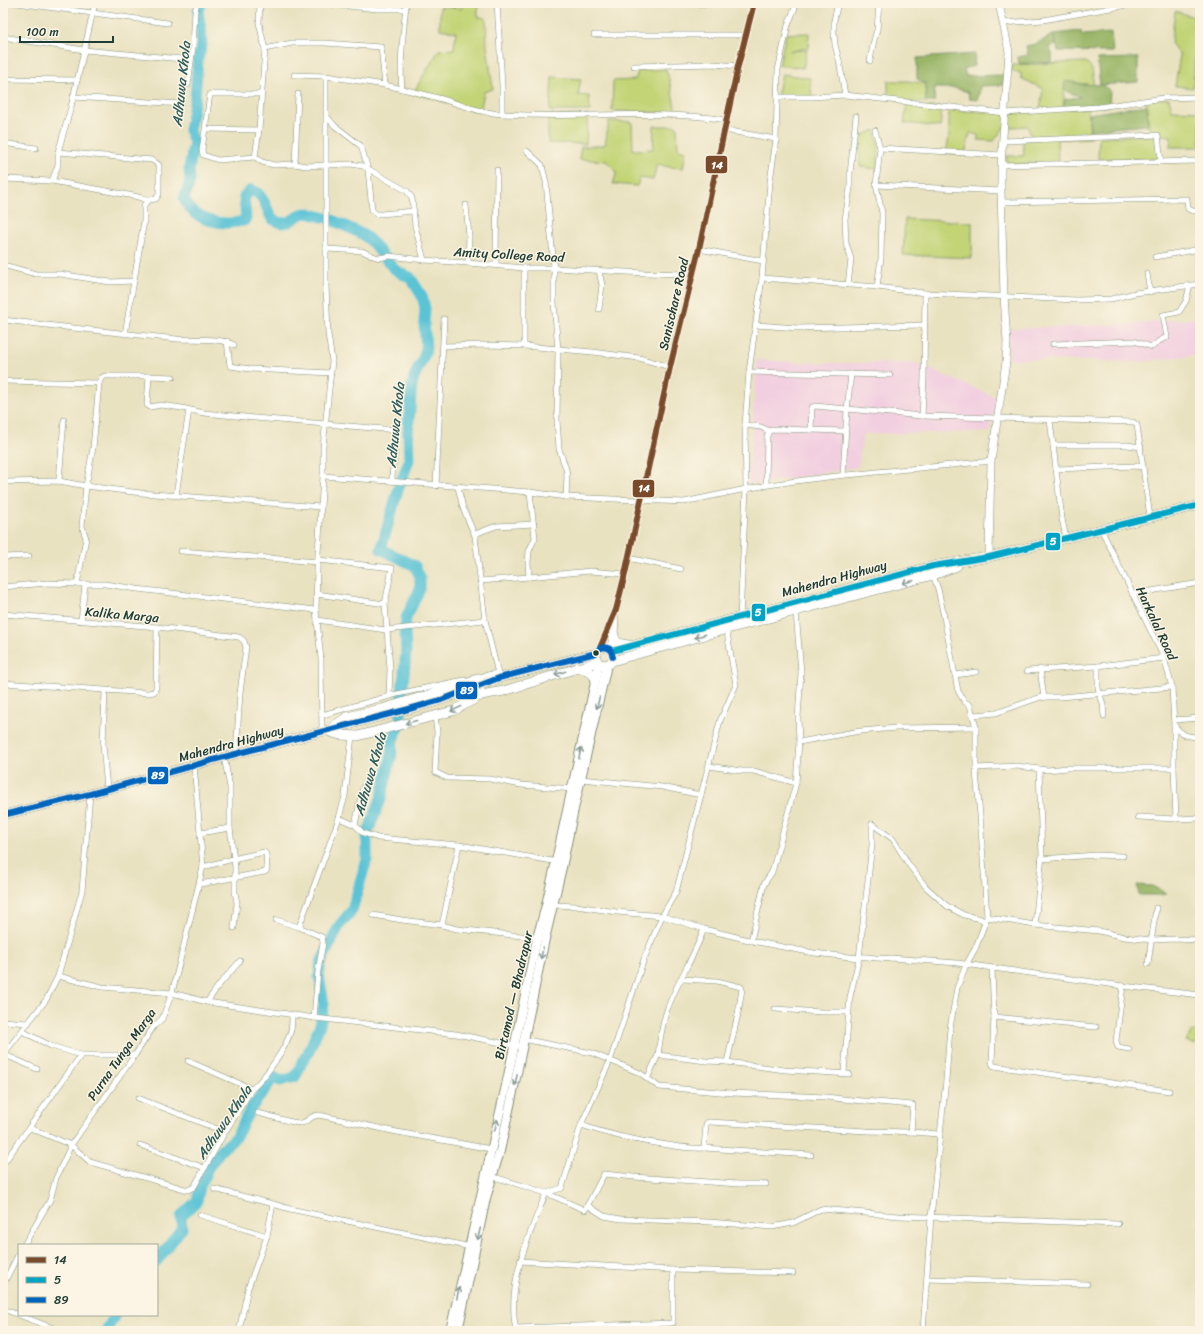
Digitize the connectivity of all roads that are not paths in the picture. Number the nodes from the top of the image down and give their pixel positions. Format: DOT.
graph roads {
  1 [pos="17,3"];
  2 [pos="95,3"];
  3 [pos="197,3"];
  4 [pos="260,3"];
  5 [pos="320,3"];
  6 [pos="497,3"];
  7 [pos="657,3"];
  8 [pos="797,3"];
  9 [pos="838,3"];
  10 [pos="879,3"];
  11 [pos="998,3"];
  12 [pos="1139,3"];
  13 [pos="754,4"];
  14 [pos="406,6"];
  15 [pos="93,13"];
  16 [pos="168,23"];
  17 [pos="1003,23"];
  18 [pos="594,35"];
  19 [pos="745,35"];
  20 [pos="3,37"];
  21 [pos="265,49"];
  22 [pos="84,50"];
  23 [pos="182,59"];
  24 [pos="870,60"];
  25 [pos="634,66"];
  26 [pos="738,66"];
  27 [pos="294,75"];
  28 [pos="326,76"];
  29 [pos="3,79"];
  30 [pos="77,80"];
  31 [pos="188,85"];
  32 [pos="385,85"];
  33 [pos="402,89"];
  34 [pos="261,94"];
  35 [pos="298,94"];
  36 [pos="845,96"];
  37 [pos="74,97"];
  38 [pos="777,97"];
  39 [pos="1200,97"];
  40 [pos="181,104"];
  41 [pos="1005,113"];
  42 [pos="502,114"];
  43 [pos="856,116"];
  44 [pos="327,117"];
  45 [pos="727,120"];
  46 [pos="206,129"];
  47 [pos="259,130"];
  48 [pos="724,130"];
  49 [pos="875,130"];
  50 [pos="776,139"];
  51 [pos="1003,141"];
  52 [pos="3,143"];
  53 [pos="36,148"];
  54 [pos="880,148"];
  55 [pos="527,151"];
  56 [pos="58,152"];
  57 [pos="1002,155"];
  58 [pos="255,157"];
  59 [pos="1160,162"];
  60 [pos="1200,162"];
  61 [pos="295,164"];
  62 [pos="327,165"];
  63 [pos="1001,165"];
  64 [pos="368,169"];
  65 [pos="497,170"];
  66 [pos="3,178"];
  67 [pos="52,181"];
  68 [pos="876,185"];
  69 [pos="1000,191"];
  70 [pos="149,200"];
  71 [pos="1001,202"];
  72 [pos="466,205"];
  73 [pos="414,211"];
  74 [pos="1200,211"];
  75 [pos="326,249"];
  76 [pos="699,249"];
  77 [pos="1200,249"];
  78 [pos="1155,257"];
  79 [pos="424,260"];
  80 [pos="763,262"];
  81 [pos="468,263"];
  82 [pos="3,265"];
  83 [pos="496,266"];
  84 [pos="524,268"];
  85 [pos="554,268"];
  86 [pos="599,271"];
  87 [pos="692,274"];
  88 [pos="1147,274"];
  89 [pos="762,278"];
  90 [pos="134,281"];
  91 [pos="1200,284"];
  92 [pos="1190,285"];
  93 [pos="848,286"];
  94 [pos="877,287"];
  95 [pos="1150,292"];
  96 [pos="925,293"];
  97 [pos="1004,296"];
  98 [pos="599,309"];
  99 [pos="444,319"];
  100 [pos="3,320"];
  101 [pos="756,325"];
  102 [pos="924,325"];
  103 [pos="125,334"];
  104 [pos="227,341"];
  105 [pos="1053,344"];
  106 [pos="234,345"];
  107 [pos="443,346"];
  108 [pos="524,346"];
  109 [pos="558,350"];
  110 [pos="670,367"];
  111 [pos="749,372"];
  112 [pos="331,373"];
  113 [pos="851,374"];
  114 [pos="890,375"];
  115 [pos="149,376"];
  116 [pos="173,377"];
  117 [pos="3,381"];
  118 [pos="99,382"];
  119 [pos="189,410"];
  120 [pos="847,410"];
  121 [pos="922,416"];
  122 [pos="997,418"];
  123 [pos="64,420"];
  124 [pos="1050,420"];
  125 [pos="326,424"];
  126 [pos="745,425"];
  127 [pos="811,430"];
  128 [pos="769,431"];
  129 [pos="845,431"];
  130 [pos="1053,445"];
  131 [pos="1140,447"];
  132 [pos="991,461"];
  133 [pos="1143,467"];
  134 [pos="1056,469"];
  135 [pos="844,474"];
  136 [pos="323,476"];
  137 [pos="59,481"];
  138 [pos="392,481"];
  139 [pos="3,482"];
  140 [pos="766,485"];
  141 [pos="86,486"];
  142 [pos="436,486"];
  143 [pos="458,487"];
  144 [pos="746,489"];
  145 [pos="530,492"];
  146 [pos="176,495"];
  147 [pos="566,497"];
  148 [pos="640,500"];
  149 [pos="1200,505"];
  150 [pos="321,507"];
  151 [pos="1150,517"];
  152 [pos="534,524"];
  153 [pos="1100,529"];
  154 [pos="474,534"];
  155 [pos="1066,538"];
  156 [pos="181,551"];
  157 [pos="29,556"];
  158 [pos="3,557"];
  159 [pos="628,558"];
  160 [pos="989,558"];
  161 [pos="318,561"];
  162 [pos="971,561"];
  163 [pos="681,569"];
  164 [pos="625,574"];
  165 [pos="933,575"];
  166 [pos="529,577"];
  167 [pos="480,580"];
  168 [pos="1200,583"];
  169 [pos="77,584"];
  170 [pos="85,584"];
  171 [pos="3,587"];
  172 [pos="317,594"];
  173 [pos="1132,594"];
  174 [pos="386,604"];
  175 [pos="316,610"];
  176 [pos="616,610"];
  177 [pos="796,612"];
  178 [pos="3,614"];
  179 [pos="317,620"];
  180 [pos="485,620"];
  181 [pos="81,621"];
  182 [pos="740,621"];
  183 [pos="726,625"];
  184 [pos="157,627"];
  185 [pos="386,630"];
  186 [pos="614,635"];
  187 [pos="632,645"];
  188 [pos="611,650"];
  189 [pos="1164,658"];
  190 [pos="602,659"];
  191 [pos="1098,666"];
  192 [pos="578,668"];
  193 [pos="1040,669"];
  194 [pos="1027,671"];
  195 [pos="976,672"];
  196 [pos="954,675"];
  197 [pos="498,676"];
  198 [pos="596,678"];
  199 [pos="489,681"];
  200 [pos="3,683"];
  201 [pos="1172,687"];
  202 [pos="105,691"];
  203 [pos="1099,694"];
  204 [pos="390,696"];
  205 [pos="480,696"];
  206 [pos="1044,698"];
  207 [pos="441,700"];
  208 [pos="391,710"];
  209 [pos="322,715"];
  210 [pos="974,715"];
  211 [pos="432,716"];
  212 [pos="1104,716"];
  213 [pos="1200,718"];
  214 [pos="1174,723"];
  215 [pos="976,727"];
  216 [pos="326,731"];
  217 [pos="352,736"];
  218 [pos="1200,737"];
  219 [pos="799,742"];
  220 [pos="236,754"];
  221 [pos="224,757"];
  222 [pos="194,765"];
  223 [pos="709,766"];
  224 [pos="976,768"];
  225 [pos="1174,768"];
  226 [pos="1039,769"];
  227 [pos="581,779"];
  228 [pos="796,783"];
  229 [pos="363,787"];
  230 [pos="107,789"];
  231 [pos="575,789"];
  232 [pos="90,794"];
  233 [pos="701,795"];
  234 [pos="3,815"];
  235 [pos="1138,817"];
  236 [pos="340,818"];
  237 [pos="1176,818"];
  238 [pos="1200,818"];
  239 [pos="355,825"];
  240 [pos="230,828"];
  241 [pos="200,833"];
  242 [pos="459,845"];
  243 [pos="1124,856"];
  244 [pos="233,858"];
  245 [pos="1041,859"];
  246 [pos="560,862"];
  247 [pos="203,867"];
  248 [pos="235,878"];
  249 [pos="200,884"];
  250 [pos="553,905"];
  251 [pos="1156,908"];
  252 [pos="373,915"];
  253 [pos="662,916"];
  254 [pos="276,920"];
  255 [pos="986,920"];
  256 [pos="442,925"];
  257 [pos="1035,925"];
  258 [pos="300,927"];
  259 [pos="234,928"];
  260 [pos="704,929"];
  261 [pos="541,938"];
  262 [pos="751,940"];
  263 [pos="1151,940"];
  264 [pos="1200,940"];
  265 [pos="859,958"];
  266 [pos="240,961"];
  267 [pos="1148,964"];
  268 [pos="966,965"];
  269 [pos="992,969"];
  270 [pos="58,976"];
  271 [pos="682,979"];
  272 [pos="1123,986"];
  273 [pos="172,993"];
  274 [pos="1200,995"];
  275 [pos="207,1002"];
  276 [pos="775,1009"];
  277 [pos="848,1012"];
  278 [pos="292,1014"];
  279 [pos="994,1017"];
  280 [pos="315,1018"];
  281 [pos="3,1020"];
  282 [pos="28,1023"];
  283 [pos="1096,1027"];
  284 [pos="22,1031"];
  285 [pos="519,1043"];
  286 [pos="1129,1049"];
  287 [pos="3,1054"];
  288 [pos="81,1055"];
  289 [pos="135,1055"];
  290 [pos="658,1055"];
  291 [pos="188,1061"];
  292 [pos="610,1061"];
  293 [pos="727,1062"];
  294 [pos="37,1069"];
  295 [pos="648,1079"];
  296 [pos="252,1089"];
  297 [pos="1169,1091"];
  298 [pos="138,1098"];
  299 [pos="258,1113"];
  300 [pos="581,1125"];
  301 [pos="27,1131"];
  302 [pos="225,1132"];
  303 [pos="911,1132"];
  304 [pos="939,1134"];
  305 [pos="71,1144"];
  306 [pos="140,1145"];
  307 [pos="704,1148"];
  308 [pos="491,1149"];
  309 [pos="811,1155"];
  310 [pos="3,1164"];
  311 [pos="205,1168"];
  312 [pos="488,1175"];
  313 [pos="766,1184"];
  314 [pos="214,1188"];
  315 [pos="546,1193"];
  316 [pos="273,1204"];
  317 [pos="587,1205"];
  318 [pos="200,1215"];
  319 [pos="931,1217"];
  320 [pos="1118,1224"];
  321 [pos="266,1236"];
  322 [pos="25,1244"];
  323 [pos="472,1247"];
  324 [pos="18,1255"];
  325 [pos="520,1261"];
  326 [pos="673,1270"];
  327 [pos="793,1273"];
  328 [pos="927,1279"];
  329 [pos="1087,1284"];
  330 [pos="3,1285"];
  331 [pos="3,1309"];
  332 [pos="18,1315"];
  333 [pos="21,1316"];
  334 [pos="516,1329"];
  335 [pos="61,1331"];
  336 [pos="239,1331"];
  337 [pos="450,1331"];
  338 [pos="458,1331"];
  339 [pos="923,1331"];
  1 -- 15 [label="street"];
  2 -- 15 [label="street"];
  3 -- 31 [label="street"];
  4 -- 21 [label="street"];
  5 -- 14 [label="street"];
  6 -- 42 [label="street"];
  7 -- 13 [label="street"];
  8 -- 38 [label="street"];
  9 -- 36 [label="street"];
  10 -- 24 [label="street"];
  11 -- 17 [label="street"];
  12 -- 17 [label="street"];
  13 -- 19 [label="street, Sanischare Road"];
  14 -- 33 [label="street"];
  15 -- 16 [label="street"];
  15 -- 22 [label="street"];
  17 -- 41 [label="street"];
  18 -- 19 [label="street"];
  19 -- 26 [label="street, Sanischare Road"];
  20 -- 22 [label="street"];
  21 -- 32 [label="street"];
  21 -- 34 [label="street"];
  22 -- 23 [label="street"];
  22 -- 30 [label="street"];
  25 -- 26 [label="street"];
  26 -- 45 [label="street, Sanischare Road"];
  27 -- 28 [label="street"];
  28 -- 32 [label="street"];
  28 -- 44 [label="street"];
  29 -- 30 [label="street"];
  30 -- 37 [label="street"];
  32 -- 33 [label="street"];
  33 -- 42 [label="street"];
  34 -- 46 [label="street"];
  34 -- 47 [label="street"];
  35 -- 61 [label="street"];
  36 -- 38 [label="street"];
  36 -- 41 [label="street"];
  37 -- 40 [label="street"];
  37 -- 56 [label="street"];
  38 -- 50 [label="street"];
  39 -- 41 [label="street"];
  41 -- 51 [label="street"];
  42 -- 45 [label="street"];
  43 -- 93 [label="street"];
  44 -- 62 [label="street"];
  44 -- 64 [label="street"];
  45 -- 48 [label="street, Sanischare Road"];
  46 -- 47 [label="street"];
  46 -- 58 [label="street"];
  47 -- 58 [label="street"];
  48 -- 50 [label="street"];
  48 -- 76 [label="street, Sanischare Road"];
  49 -- 54 [label="street"];
  50 -- 80 [label="street"];
  51 -- 57 [label="street"];
  51 -- 59 [label="street"];
  52 -- 53 [label="street"];
  54 -- 57 [label="street"];
  54 -- 68 [label="street"];
  55 -- 85 [label="street"];
  56 -- 67 [label="street"];
  56 -- 70 [label="street"];
  57 -- 63 [label="street"];
  58 -- 61 [label="street"];
  59 -- 60 [label="street"];
  59 -- 63 [label="street"];
  61 -- 62 [label="street"];
  62 -- 64 [label="street"];
  62 -- 75 [label="street"];
  63 -- 69 [label="street"];
  64 -- 73 [label="street"];
  64 -- 73 [label="street"];
  65 -- 83 [label="street"];
  66 -- 67 [label="street"];
  67 -- 70 [label="street"];
  68 -- 69 [label="street"];
  68 -- 94 [label="street"];
  69 -- 71 [label="street"];
  70 -- 90 [label="street"];
  71 -- 74 [label="street"];
  71 -- 97 [label="street"];
  72 -- 81 [label="street"];
  73 -- 79 [label="street"];
  75 -- 79 [label="street, Amity College Road"];
  75 -- 112 [label="street"];
  76 -- 80 [label="street"];
  76 -- 87 [label="street, Sanischare Road"];
  77 -- 78 [label="street"];
  79 -- 81 [label="street, Amity College Road"];
  80 -- 89 [label="street"];
  81 -- 83 [label="street, Amity College Road"];
  82 -- 90 [label="street"];
  83 -- 84 [label="street, Amity College Road"];
  84 -- 85 [label="street, Amity College Road"];
  84 -- 108 [label="street"];
  85 -- 86 [label="street, Amity College Road"];
  85 -- 109 [label="street"];
  86 -- 87 [label="street, Amity College Road"];
  86 -- 98 [label="street"];
  87 -- 110 [label="street, Sanischare Road"];
  88 -- 95 [label="street"];
  89 -- 93 [label="street"];
  89 -- 101 [label="street"];
  90 -- 103 [label="street"];
  91 -- 92 [label="street"];
  92 -- 95 [label="street"];
  92 -- 105 [label="street"];
  93 -- 94 [label="street"];
  94 -- 96 [label="street"];
  95 -- 97 [label="street"];
  96 -- 97 [label="street"];
  96 -- 102 [label="street"];
  97 -- 122 [label="street"];
  99 -- 107 [label="street"];
  100 -- 103 [label="street"];
  101 -- 102 [label="street"];
  101 -- 111 [label="street"];
  102 -- 121 [label="street"];
  103 -- 104 [label="street"];
  104 -- 106 [label="street"];
  104 -- 112 [label="street"];
  107 -- 108 [label="street"];
  107 -- 142 [label="street"];
  108 -- 109 [label="street"];
  109 -- 110 [label="street"];
  109 -- 147 [label="street"];
  110 -- 148 [label="street, Sanischare Road"];
  111 -- 113 [label="street"];
  111 -- 126 [label="street"];
  112 -- 125 [label="street"];
  113 -- 114 [label="street"];
  113 -- 120 [label="street"];
  115 -- 116 [label="street"];
  115 -- 118 [label="street"];
  115 -- 119 [label="street"];
  117 -- 118 [label="street"];
  118 -- 141 [label="street"];
  119 -- 125 [label="street"];
  119 -- 146 [label="street"];
  120 -- 121 [label="street"];
  120 -- 127 [label="street"];
  120 -- 129 [label="street"];
  121 -- 122 [label="street"];
  122 -- 124 [label="street"];
  122 -- 132 [label="street"];
  123 -- 137 [label="street"];
  124 -- 130 [label="street"];
  124 -- 131 [label="street"];
  125 -- 136 [label="street"];
  125 -- 138 [label="street"];
  126 -- 128 [label="street"];
  126 -- 144 [label="street"];
  127 -- 128 [label="street"];
  127 -- 129 [label="street"];
  128 -- 140 [label="street"];
  129 -- 135 [label="street"];
  130 -- 131 [label="street"];
  130 -- 134 [label="street"];
  131 -- 133 [label="street"];
  132 -- 135 [label="street"];
  132 -- 160 [label="street"];
  133 -- 134 [label="street"];
  133 -- 151 [label="street"];
  134 -- 155 [label="street"];
  135 -- 140 [label="street"];
  136 -- 138 [label="street"];
  136 -- 150 [label="street"];
  137 -- 139 [label="street"];
  137 -- 141 [label="street"];
  138 -- 142 [label="street"];
  140 -- 144 [label="street"];
  141 -- 146 [label="street"];
  141 -- 169 [label="street"];
  142 -- 143 [label="street"];
  143 -- 145 [label="street"];
  143 -- 154 [label="street"];
  144 -- 148 [label="street"];
  144 -- 182 [label="street"];
  145 -- 147 [label="street"];
  145 -- 152 [label="street"];
  146 -- 150 [label="street"];
  147 -- 148 [label="street"];
  148 -- 159 [label="street, Sanischare Road"];
  149 -- 151 [label="highway, Mahendra Highway"];
  150 -- 161 [label="street"];
  151 -- 153 [label="highway, Mahendra Highway"];
  152 -- 154 [label="street"];
  152 -- 166 [label="street"];
  153 -- 155 [label="highway, Mahendra Highway"];
  153 -- 173 [label="street, Harkalal Road"];
  154 -- 167 [label="street"];
  155 -- 160 [label="highway, Mahendra Highway"];
  156 -- 161 [label="street"];
  157 -- 158 [label="street"];
  159 -- 163 [label="street"];
  159 -- 164 [label="street, Sanischare Road"];
  160 -- 162 [label="highway, Mahendra Highway"];
  161 -- 172 [label="street"];
  161 -- 174 [label="street"];
  162 -- 165 [label="highway, Mahendra Highway"];
  162 -- 182 [label="highway, Mahendra Highway"];
  164 -- 166 [label="street"];
  164 -- 176 [label="street, Sanischare Road"];
  165 -- 177 [label="highway, Mahendra Highway, one-way"];
  165 -- 196 [label="street"];
  166 -- 167 [label="street"];
  167 -- 180 [label="street"];
  168 -- 173 [label="street"];
  169 -- 170 [label="street"];
  169 -- 171 [label="street"];
  170 -- 175 [label="street"];
  170 -- 181 [label="street"];
  172 -- 174 [label="street"];
  172 -- 175 [label="street"];
  173 -- 189 [label="street, Harkalal Road"];
  174 -- 185 [label="street"];
  175 -- 179 [label="street"];
  176 -- 186 [label="street, Sanischare Road"];
  176 -- 190 [label="street, Sanischare Road"];
  177 -- 182 [label="highway, Mahendra Highway"];
  177 -- 219 [label="street"];
  178 -- 181 [label="street, Kalika Marga"];
  179 -- 185 [label="street"];
  179 -- 209 [label="street"];
  180 -- 185 [label="street"];
  180 -- 197 [label="street"];
  181 -- 184 [label="street, Kalika Marga"];
  182 -- 183 [label="highway, Mahendra Highway"];
  183 -- 187 [label="highway, Mahendra Highway"];
  183 -- 190 [label="highway, Mahendra Highway, one-way"];
  183 -- 223 [label="street"];
  184 -- 202 [label="street"];
  184 -- 220 [label="street, Kalika Marga"];
  185 -- 204 [label="street"];
  186 -- 187 [label="highway"];
  186 -- 188 [label="street, Sanischare Road"];
  187 -- 188 [label="highway, Mahendra Highway"];
  188 -- 190 [label="highway, Mahendra Highway"];
  189 -- 191 [label="street"];
  189 -- 201 [label="street, Harkalal Road"];
  190 -- 192 [label="highway, Mahendra Highway"];
  190 -- 197 [label="highway, Mahendra Highway"];
  190 -- 198 [label="main road, Birtamod — Bhadrapur"];
  190 -- 227 [label="main road, Birtamod — Bhadrapur, one-way"];
  191 -- 193 [label="street"];
  191 -- 203 [label="street"];
  192 -- 198 [label="highway"];
  192 -- 205 [label="highway, Mahendra Highway, one-way"];
  193 -- 194 [label="street"];
  193 -- 206 [label="street"];
  195 -- 196 [label="street"];
  196 -- 210 [label="street"];
  197 -- 199 [label="highway, Mahendra Highway"];
  197 -- 204 [label="street"];
  231 -- 198 [label="main road, Birtamod — Bhadrapur, one-way"];
  199 -- 207 [label="highway, Mahendra Highway"];
  199 -- 208 [label="highway"];
  200 -- 202 [label="street"];
  201 -- 203 [label="street"];
  201 -- 214 [label="street, Harkalal Road"];
  202 -- 230 [label="street"];
  203 -- 206 [label="street"];
  203 -- 212 [label="street"];
  204 -- 209 [label="street"];
  205 -- 207 [label="highway, Mahendra Highway"];
  205 -- 211 [label="highway, one-way"];
  206 -- 210 [label="street"];
  207 -- 208 [label="highway, Mahendra Highway"];
  208 -- 216 [label="highway, Mahendra Highway"];
  209 -- 216 [label="street"];
  210 -- 215 [label="street"];
  211 -- 217 [label="highway, one-way"];
  211 -- 231 [label="street"];
  213 -- 214 [label="street"];
  214 -- 218 [label="street"];
  214 -- 225 [label="street, Harkalal Road"];
  215 -- 219 [label="street"];
  215 -- 224 [label="street"];
  216 -- 217 [label="highway"];
  216 -- 220 [label="highway, Mahendra Highway"];
  217 -- 236 [label="street"];
  219 -- 228 [label="street"];
  220 -- 221 [label="highway, Mahendra Highway"];
  221 -- 222 [label="highway, Mahendra Highway"];
  221 -- 240 [label="street"];
  222 -- 230 [label="highway, Mahendra Highway"];
  222 -- 241 [label="street, Purna Tunga Marga"];
  223 -- 228 [label="street"];
  223 -- 233 [label="street"];
  224 -- 226 [label="street"];
  224 -- 255 [label="street"];
  225 -- 226 [label="street"];
  225 -- 237 [label="street, Harkalal Road"];
  226 -- 245 [label="street"];
  227 -- 231 [label="main road, Birtamod — Bhadrapur"];
  227 -- 233 [label="street"];
  228 -- 262 [label="street"];
  229 -- 239 [label="street"];
  230 -- 232 [label="highway, Mahendra Highway"];
  231 -- 246 [label="main road, Birtamod — Bhadrapur"];
  232 -- 234 [label="highway, Mahendra Highway"];
  232 -- 270 [label="street"];
  233 -- 253 [label="street"];
  235 -- 237 [label="street"];
  236 -- 239 [label="street"];
  236 -- 258 [label="street"];
  237 -- 238 [label="street"];
  239 -- 242 [label="street"];
  240 -- 241 [label="street"];
  240 -- 244 [label="street"];
  241 -- 247 [label="street, Purna Tunga Marga"];
  242 -- 246 [label="street"];
  242 -- 256 [label="street"];
  243 -- 245 [label="street"];
  244 -- 247 [label="street"];
  244 -- 248 [label="street"];
  244 -- 248 [label="street"];
  245 -- 257 [label="street"];
  246 -- 250 [label="main road, Birtamod — Bhadrapur"];
  246 -- 261 [label="main road, Birtamod — Bhadrapur"];
  247 -- 249 [label="street, Purna Tunga Marga"];
  248 -- 249 [label="street"];
  248 -- 259 [label="street"];
  249 -- 273 [label="street, Purna Tunga Marga"];
  250 -- 253 [label="street"];
  250 -- 261 [label="main road, Birtamod — Bhadrapur"];
  251 -- 263 [label="street"];
  252 -- 256 [label="street"];
  253 -- 260 [label="street"];
  253 -- 292 [label="street"];
  254 -- 258 [label="street"];
  255 -- 257 [label="street"];
  255 -- 265 [label="street"];
  255 -- 268 [label="street"];
  256 -- 261 [label="street"];
  257 -- 263 [label="street"];
  258 -- 280 [label="street"];
  260 -- 262 [label="street"];
  260 -- 271 [label="street"];
  261 -- 285 [label="main road, Birtamod — Bhadrapur"];
  262 -- 265 [label="street"];
  263 -- 264 [label="street"];
  263 -- 267 [label="street"];
  265 -- 268 [label="street"];
  265 -- 277 [label="street"];
  266 -- 275 [label="street"];
  268 -- 269 [label="street"];
  268 -- 304 [label="street"];
  269 -- 272 [label="street"];
  269 -- 279 [label="street"];
  270 -- 273 [label="street"];
  270 -- 282 [label="street"];
  271 -- 290 [label="street"];
  271 -- 293 [label="street"];
  272 -- 274 [label="street"];
  272 -- 286 [label="street"];
  273 -- 275 [label="street"];
  273 -- 289 [label="street, Purna Tunga Marga"];
  275 -- 278 [label="street"];
  276 -- 277 [label="street"];
  277 -- 293 [label="street"];
  278 -- 280 [label="street"];
  278 -- 296 [label="street"];
  279 -- 283 [label="street"];
  279 -- 297 [label="street"];
  280 -- 285 [label="street"];
  281 -- 282 [label="street"];
  282 -- 284 [label="street"];
  284 -- 287 [label="street"];
  284 -- 288 [label="street"];
  285 -- 292 [label="street"];
  308 -- 285 [label="main road, Birtamod — Bhadrapur, one-way"];
  285 -- 312 [label="main road, Birtamod — Bhadrapur, one-way"];
  287 -- 294 [label="street"];
  288 -- 289 [label="street"];
  288 -- 301 [label="street"];
  289 -- 305 [label="street, Purna Tunga Marga"];
  290 -- 293 [label="street"];
  290 -- 295 [label="street"];
  291 -- 296 [label="street"];
  292 -- 295 [label="street"];
  292 -- 300 [label="street"];
  295 -- 303 [label="street"];
  296 -- 302 [label="street"];
  298 -- 302 [label="street"];
  299 -- 308 [label="street"];
  300 -- 307 [label="street"];
  300 -- 315 [label="street"];
  301 -- 305 [label="street"];
  301 -- 310 [label="street"];
  302 -- 311 [label="street"];
  303 -- 304 [label="street"];
  303 -- 307 [label="street"];
  304 -- 319 [label="street"];
  305 -- 311 [label="street"];
  305 -- 322 [label="street, Purna Tunga Marga"];
  306 -- 311 [label="street"];
  307 -- 309 [label="street"];
  308 -- 312 [label="main road, Birtamod — Bhadrapur"];
  312 -- 315 [label="street"];
  312 -- 323 [label="main road, Birtamod — Bhadrapur"];
  313 -- 317 [label="street"];
  314 -- 316 [label="street"];
  315 -- 317 [label="street"];
  315 -- 325 [label="street"];
  316 -- 321 [label="street"];
  316 -- 323 [label="street"];
  317 -- 319 [label="street"];
  318 -- 321 [label="street"];
  319 -- 320 [label="street"];
  319 -- 328 [label="street"];
  321 -- 336 [label="street"];
  337 -- 323 [label="main road, Birtamod — Bhadrapur, one-way"];
  323 -- 338 [label="main road, Birtamod — Bhadrapur"];
  324 -- 330 [label="street"];
  325 -- 326 [label="street"];
  325 -- 334 [label="street"];
  326 -- 327 [label="street"];
  326 -- 334 [label="street"];
  328 -- 329 [label="street"];
  328 -- 339 [label="street"];
  331 -- 332 [label="street"];
  333 -- 335 [label="street"];
}
